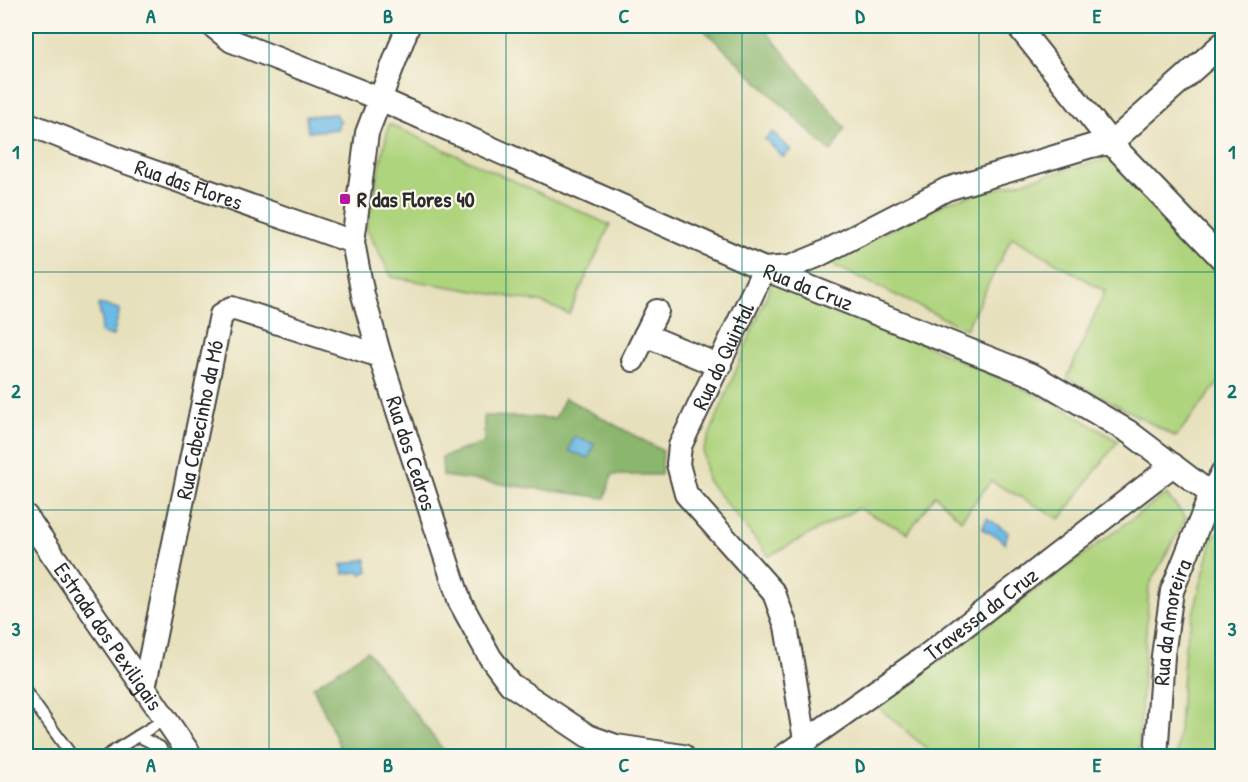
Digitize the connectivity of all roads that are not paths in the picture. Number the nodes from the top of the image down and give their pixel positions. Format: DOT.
graph roads {
  1 [pos="213,26"];
  2 [pos="408,26"];
  3 [pos="1018,26"];
  4 [pos="1222,44"];
  5 [pos="380,99"];
  6 [pos="26,123"];
  7 [pos="1111,143"];
  8 [pos="353,242"];
  9 [pos="1222,260"];
  10 [pos="764,269"];
  11 [pos="657,311"];
  12 [pos="645,335"];
  13 [pos="380,356"];
  14 [pos="633,360"];
  15 [pos="720,366"];
  16 [pos="1173,465"];
  17 [pos="1222,473"];
  18 [pos="1217,496"];
  19 [pos="26,516"];
  20 [pos="144,688"];
  21 [pos="26,692"];
  22 [pos="165,719"];
  23 [pos="138,736"];
  24 [pos="805,740"];
  25 [pos="72,756"];
  26 [pos="106,756"];
  27 [pos="166,756"];
  28 [pos="191,756"];
  29 [pos="683,756"];
  30 [pos="784,756"];
  31 [pos="1156,756"];
  1 -- 5 [label="street, Rua da Cruz"];
  2 -- 5 [label="street, Rua dos Cedros"];
  3 -- 7 [label="street"];
  4 -- 7 [label="street"];
  5 -- 8 [label="street, Rua dos Cedros"];
  5 -- 10 [label="street, Rua da Cruz"];
  6 -- 8 [label="street, Rua das Flores"];
  7 -- 9 [label="street"];
  7 -- 10 [label="street"];
  8 -- 13 [label="street, Rua dos Cedros"];
  10 -- 15 [label="street, Rua do Quintal"];
  10 -- 16 [label="street, Rua da Cruz"];
  11 -- 12 [label="street"];
  12 -- 14 [label="street"];
  12 -- 15 [label="street"];
  13 -- 20 [label="street, Rua Cabecinho da Mó"];
  13 -- 29 [label="street, Rua dos Cedros"];
  15 -- 24 [label="street, Rua do Quintal"];
  16 -- 18 [label="street, Rua da Cruz"];
  16 -- 24 [label="street, Travessa da Cruz"];
  17 -- 18 [label="street, Rua da Amoreira"];
  18 -- 31 [label="street, Rua da Amoreira"];
  19 -- 20 [label="street, Estrada dos Pexiligais"];
  20 -- 22 [label="street, Estrada dos Pexiligais"];
  21 -- 25 [label="lane"];
  22 -- 23 [label="lane"];
  22 -- 28 [label="street, Estrada dos Pexiligais"];
  23 -- 26 [label="lane"];
  23 -- 27 [label="lane"];
  24 -- 30 [label="street, Travessa da Cruz"];
}
